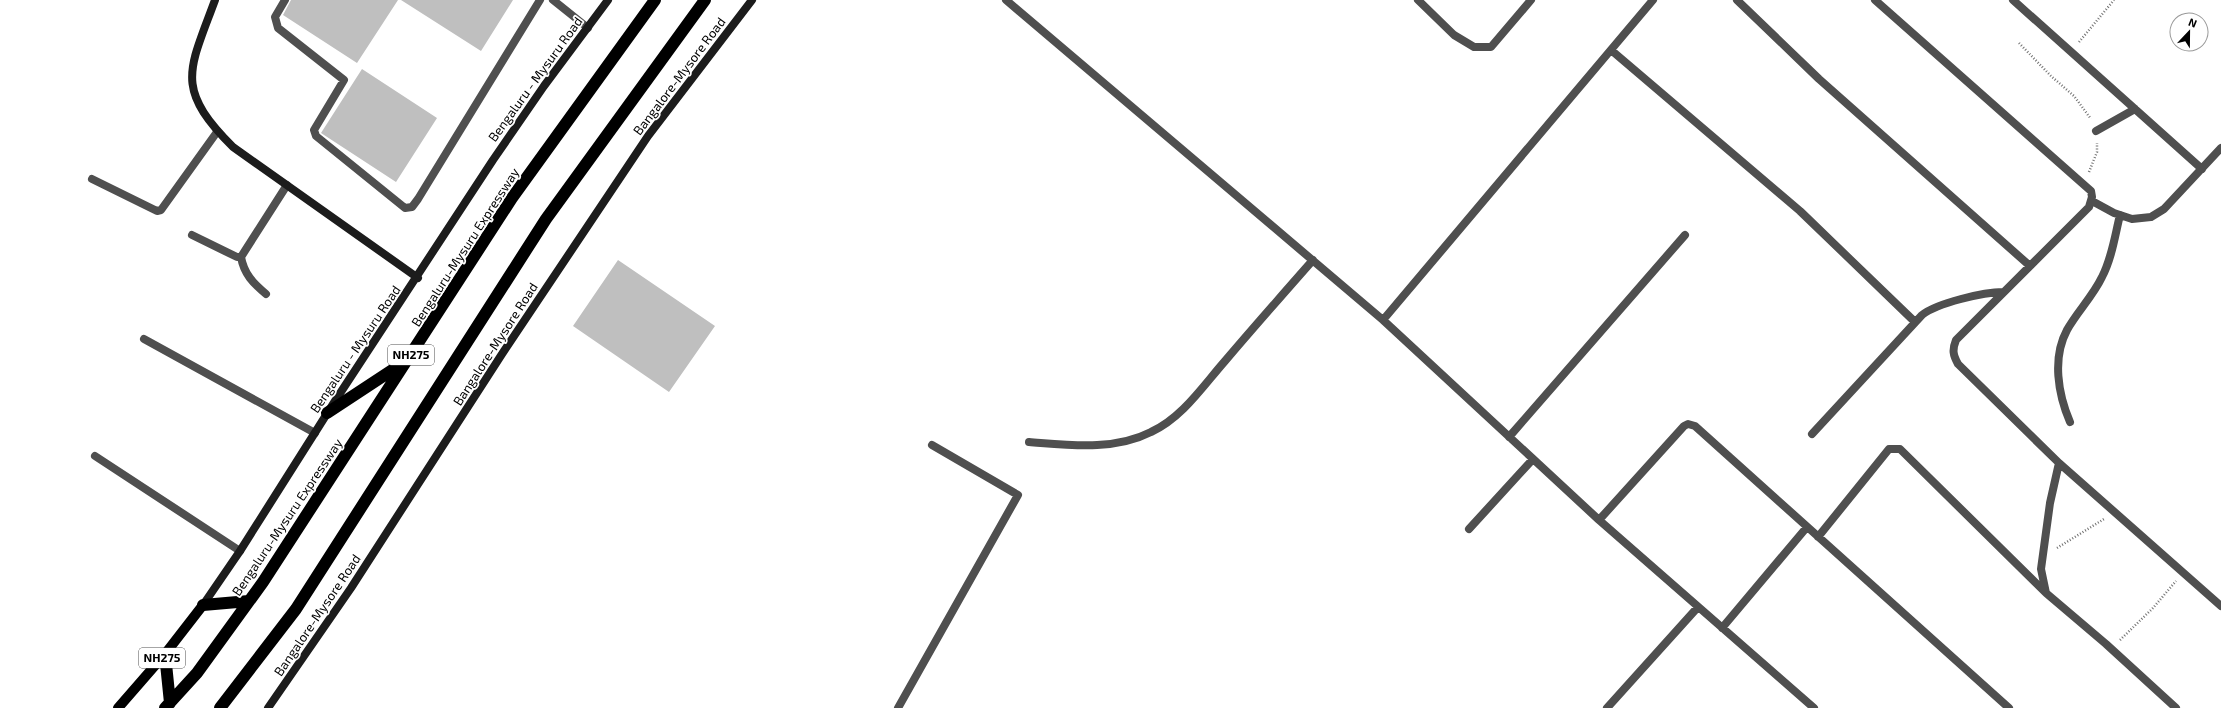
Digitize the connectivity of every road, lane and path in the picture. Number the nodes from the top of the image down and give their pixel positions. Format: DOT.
graph roads {
  1 [pos="214,0"];
  2 [pos="285,0"];
  3 [pos="540,0"];
  4 [pos="553,0"];
  5 [pos="608,0"];
  6 [pos="655,0"];
  7 [pos="705,0"];
  8 [pos="752,0"];
  9 [pos="1006,0"];
  10 [pos="1418,0"];
  11 [pos="1531,0"];
  12 [pos="1653,0"];
  13 [pos="1737,0"];
  14 [pos="1875,0"];
  15 [pos="2013,0"];
  16 [pos="2114,0"];
  17 [pos="588,28"];
  18 [pos="2019,42"];
  19 [pos="1611,50"];
  20 [pos="2070,51"];
  21 [pos="2134,109"];
  22 [pos="2096,131"];
  23 [pos="218,132"];
  24 [pos="2221,148"];
  25 [pos="2202,169"];
  26 [pos="92,179"];
  27 [pos="2081,182"];
  28 [pos="287,185"];
  29 [pos="2092,201"];
  30 [pos="2120,215"];
  31 [pos="192,235"];
  32 [pos="1685,235"];
  33 [pos="241,257"];
  34 [pos="1313,260"];
  35 [pos="2030,266"];
  36 [pos="418,278"];
  37 [pos="2003,292"];
  38 [pos="266,294"];
  39 [pos="1383,320"];
  40 [pos="1915,322"];
  41 [pos="144,339"];
  42 [pos="408,360"];
  43 [pos="327,414"];
  44 [pos="2070,422"];
  45 [pos="315,433"];
  46 [pos="1812,434"];
  47 [pos="1509,437"];
  48 [pos="1029,442"];
  49 [pos="932,445"];
  50 [pos="95,456"];
  51 [pos="1533,459"];
  52 [pos="2059,463"];
  53 [pos="2113,511"];
  54 [pos="1599,520"];
  55 [pos="1807,527"];
  56 [pos="1469,529"];
  57 [pos="1818,537"];
  58 [pos="240,551"];
  59 [pos="2042,555"];
  60 [pos="2184,573"];
  61 [pos="2046,593"];
  62 [pos="249,601"];
  63 [pos="203,605"];
  64 [pos="2221,606"];
  65 [pos="1698,607"];
  66 [pos="1722,628"];
  67 [pos="2111,649"];
  68 [pos="165,654"];
  69 [pos="168,705"];
  70 [pos="118,708"];
  71 [pos="220,708"];
  72 [pos="268,708"];
  73 [pos="898,708"];
  74 [pos="1607,708"];
  75 [pos="1814,708"];
  76 [pos="2009,708"];
  77 [pos="2176,708"];
  1 -- 23 [label="street"];
  2 -- 3 [label="street"];
  4 -- 17 [label="street"];
  5 -- 17 [label="street, Bengaluru - Mysuru Road / NH275"];
  6 -- 42 [label="highway, Bengaluru-Mysuru Expressway / NH275"];
  7 -- 71 [label="highway, NH275"];
  8 -- 72 [label="street, Bangalore-Mysore Road"];
  9 -- 34 [label="street"];
  10 -- 11 [label="street"];
  12 -- 19 [label="street"];
  13 -- 35 [label="street"];
  14 -- 27 [label="street"];
  15 -- 20 [label="street"];
  16 -- 20 [label="path"];
  17 -- 36 [label="street, Bengaluru - Mysuru Road / NH275"];
  18 -- 22 [label="path"];
  19 -- 39 [label="street"];
  19 -- 40 [label="street"];
  20 -- 21 [label="street"];
  21 -- 22 [label="street"];
  21 -- 25 [label="street"];
  22 -- 27 [label="path"];
  23 -- 26 [label="street"];
  23 -- 28 [label="street"];
  24 -- 25 [label="street"];
  25 -- 30 [label="street"];
  27 -- 29 [label="street"];
  28 -- 33 [label="street"];
  28 -- 36 [label="street"];
  29 -- 30 [label="street"];
  29 -- 35 [label="street"];
  30 -- 44 [label="street"];
  31 -- 33 [label="street"];
  32 -- 47 [label="street"];
  33 -- 38 [label="street"];
  34 -- 39 [label="street"];
  34 -- 48 [label="street"];
  35 -- 37 [label="street"];
  36 -- 43 [label="street, Bengaluru - Mysuru Road / NH275"];
  37 -- 40 [label="street"];
  37 -- 52 [label="street"];
  39 -- 47 [label="street"];
  40 -- 46 [label="street"];
  41 -- 45 [label="street"];
  42 -- 43 [label="highway"];
  42 -- 62 [label="highway, Bengaluru-Mysuru Expressway / NH275"];
  43 -- 45 [label="street, Bengaluru - Mysuru Road / NH275"];
  45 -- 58 [label="street, Bengaluru - Mysuru Road / NH275"];
  47 -- 51 [label="street"];
  49 -- 73 [label="street"];
  50 -- 58 [label="street"];
  51 -- 54 [label="street"];
  51 -- 56 [label="street"];
  52 -- 53 [label="street"];
  52 -- 59 [label="street"];
  53 -- 59 [label="path"];
  53 -- 60 [label="street"];
  54 -- 55 [label="street"];
  54 -- 65 [label="street"];
  55 -- 57 [label="street"];
  55 -- 66 [label="street"];
  57 -- 61 [label="street"];
  57 -- 76 [label="street"];
  58 -- 63 [label="street, Bengaluru - Mysuru Road / NH275"];
  59 -- 61 [label="street"];
  60 -- 64 [label="street"];
  60 -- 67 [label="path"];
  61 -- 67 [label="street"];
  62 -- 63 [label="highway"];
  62 -- 69 [label="highway, Bengaluru-Mysuru Expressway / NH275"];
  63 -- 68 [label="main road, Bengaluru - Mysuru Road / NH275"];
  65 -- 66 [label="street"];
  65 -- 74 [label="street"];
  66 -- 75 [label="street"];
  67 -- 77 [label="street"];
  68 -- 69 [label="highway"];
  68 -- 70 [label="main road, Bengaluru - Mysuru Road / NH275"];
}
